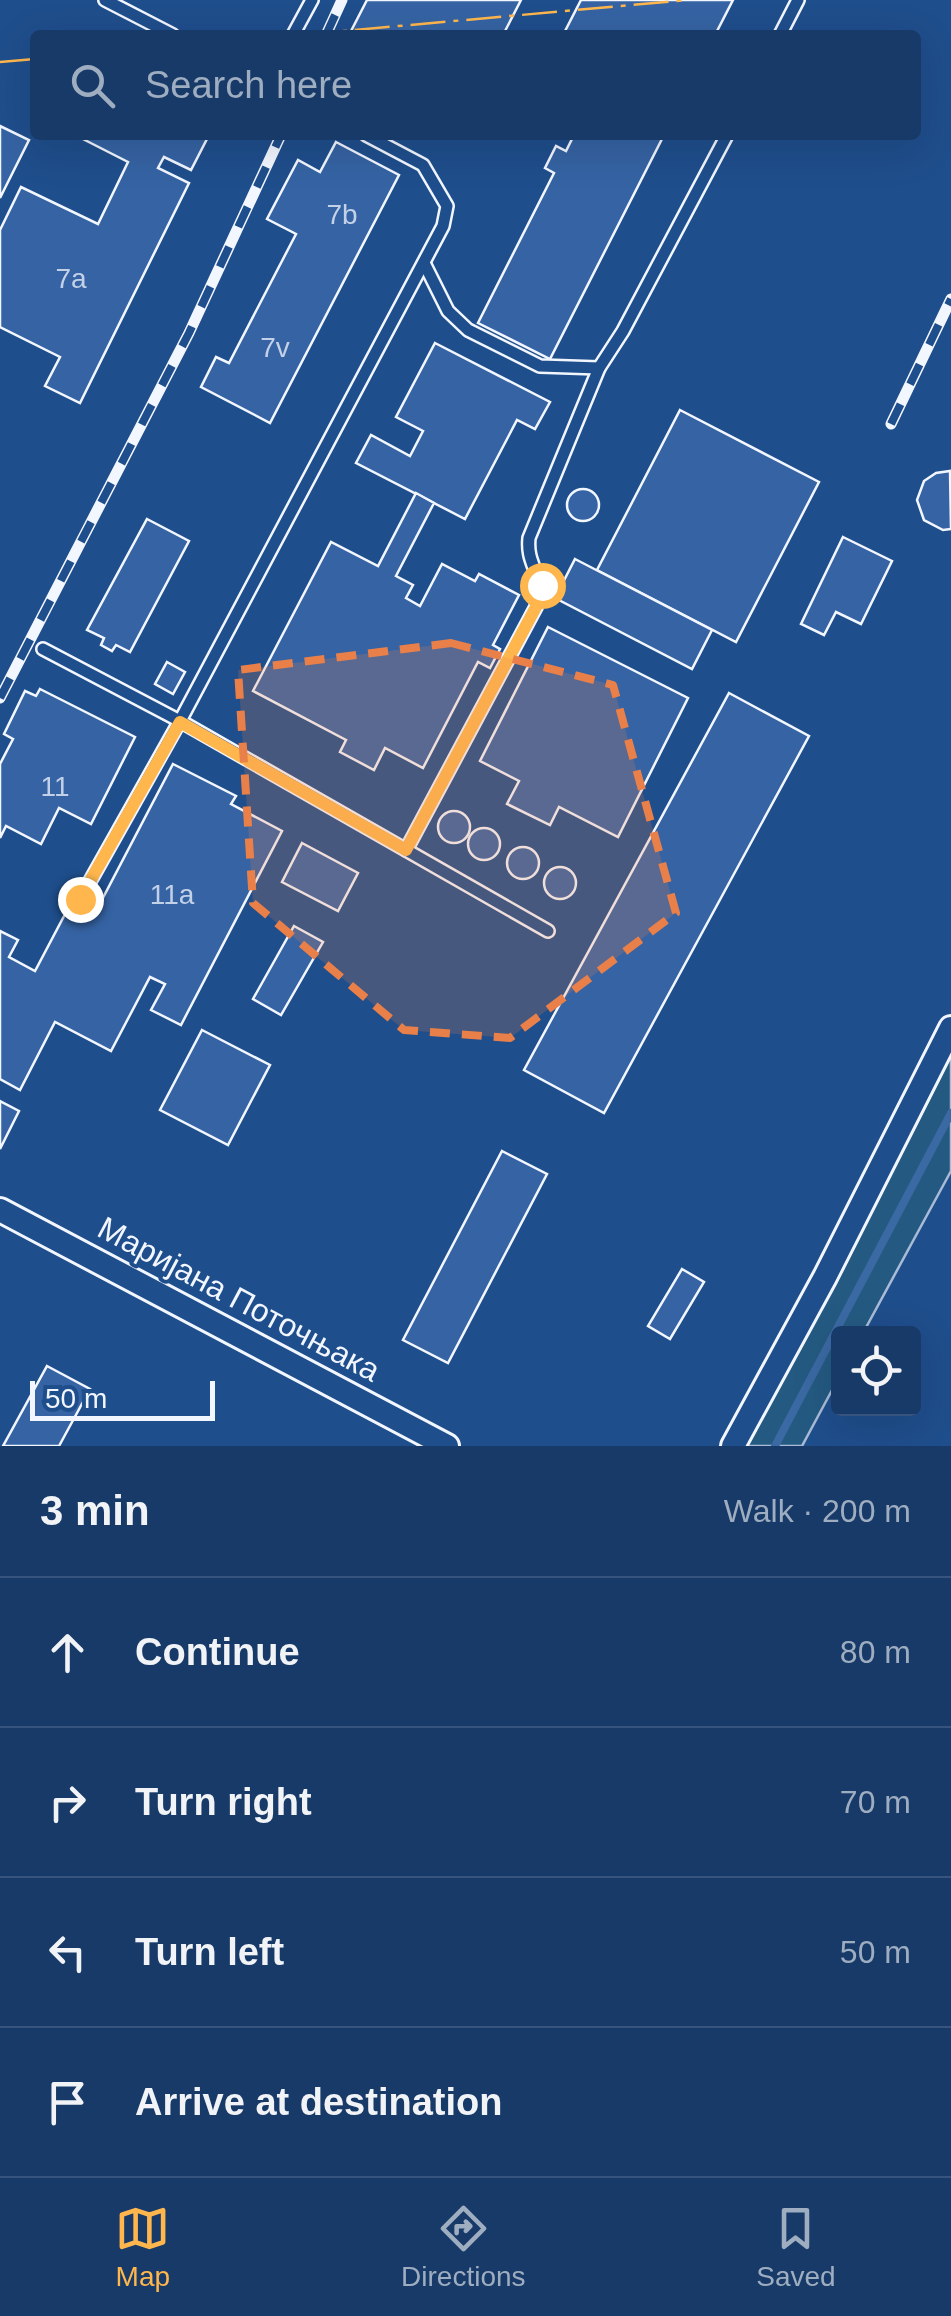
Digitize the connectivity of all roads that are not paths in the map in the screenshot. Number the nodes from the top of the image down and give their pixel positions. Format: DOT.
graph roads {
  1 [pos="105,0"];
  2 [pos="312,0"];
  3 [pos="798,0"];
  4 [pos="164,30"];
  5 [pos="297,30"];
  6 [pos="783,30"];
  7 [pos="376,140"];
  8 [pos="724,140"];
  9 [pos="424,263"];
  10 [pos="598,368"];
  11 [pos="43,649"];
  12 [pos="180,722"];
  13 [pos="406,850"];
  14 [pos="80,899"];
  15 [pos="548,931"];
  16 [pos="951,1028"];
  17 [pos="0,1211"];
  18 [pos="447,1446"];
  19 [pos="733,1446"];
  1 -- 4 [label="lane"];
  2 -- 5 [label="lane"];
  3 -- 6 [label="lane"];
  7 -- 9 [label="lane"];
  8 -- 10 [label="lane"];
  9 -- 10 [label="lane"];
  9 -- 12 [label="lane"];
  10 -- 13 [label="lane"];
  11 -- 12 [label="lane"];
  12 -- 13 [label="lane"];
  12 -- 14 [label="lane"];
  13 -- 15 [label="lane"];
  16 -- 19 [label="street"];
  17 -- 18 [label="street, Маријана Поточњака"];
}
